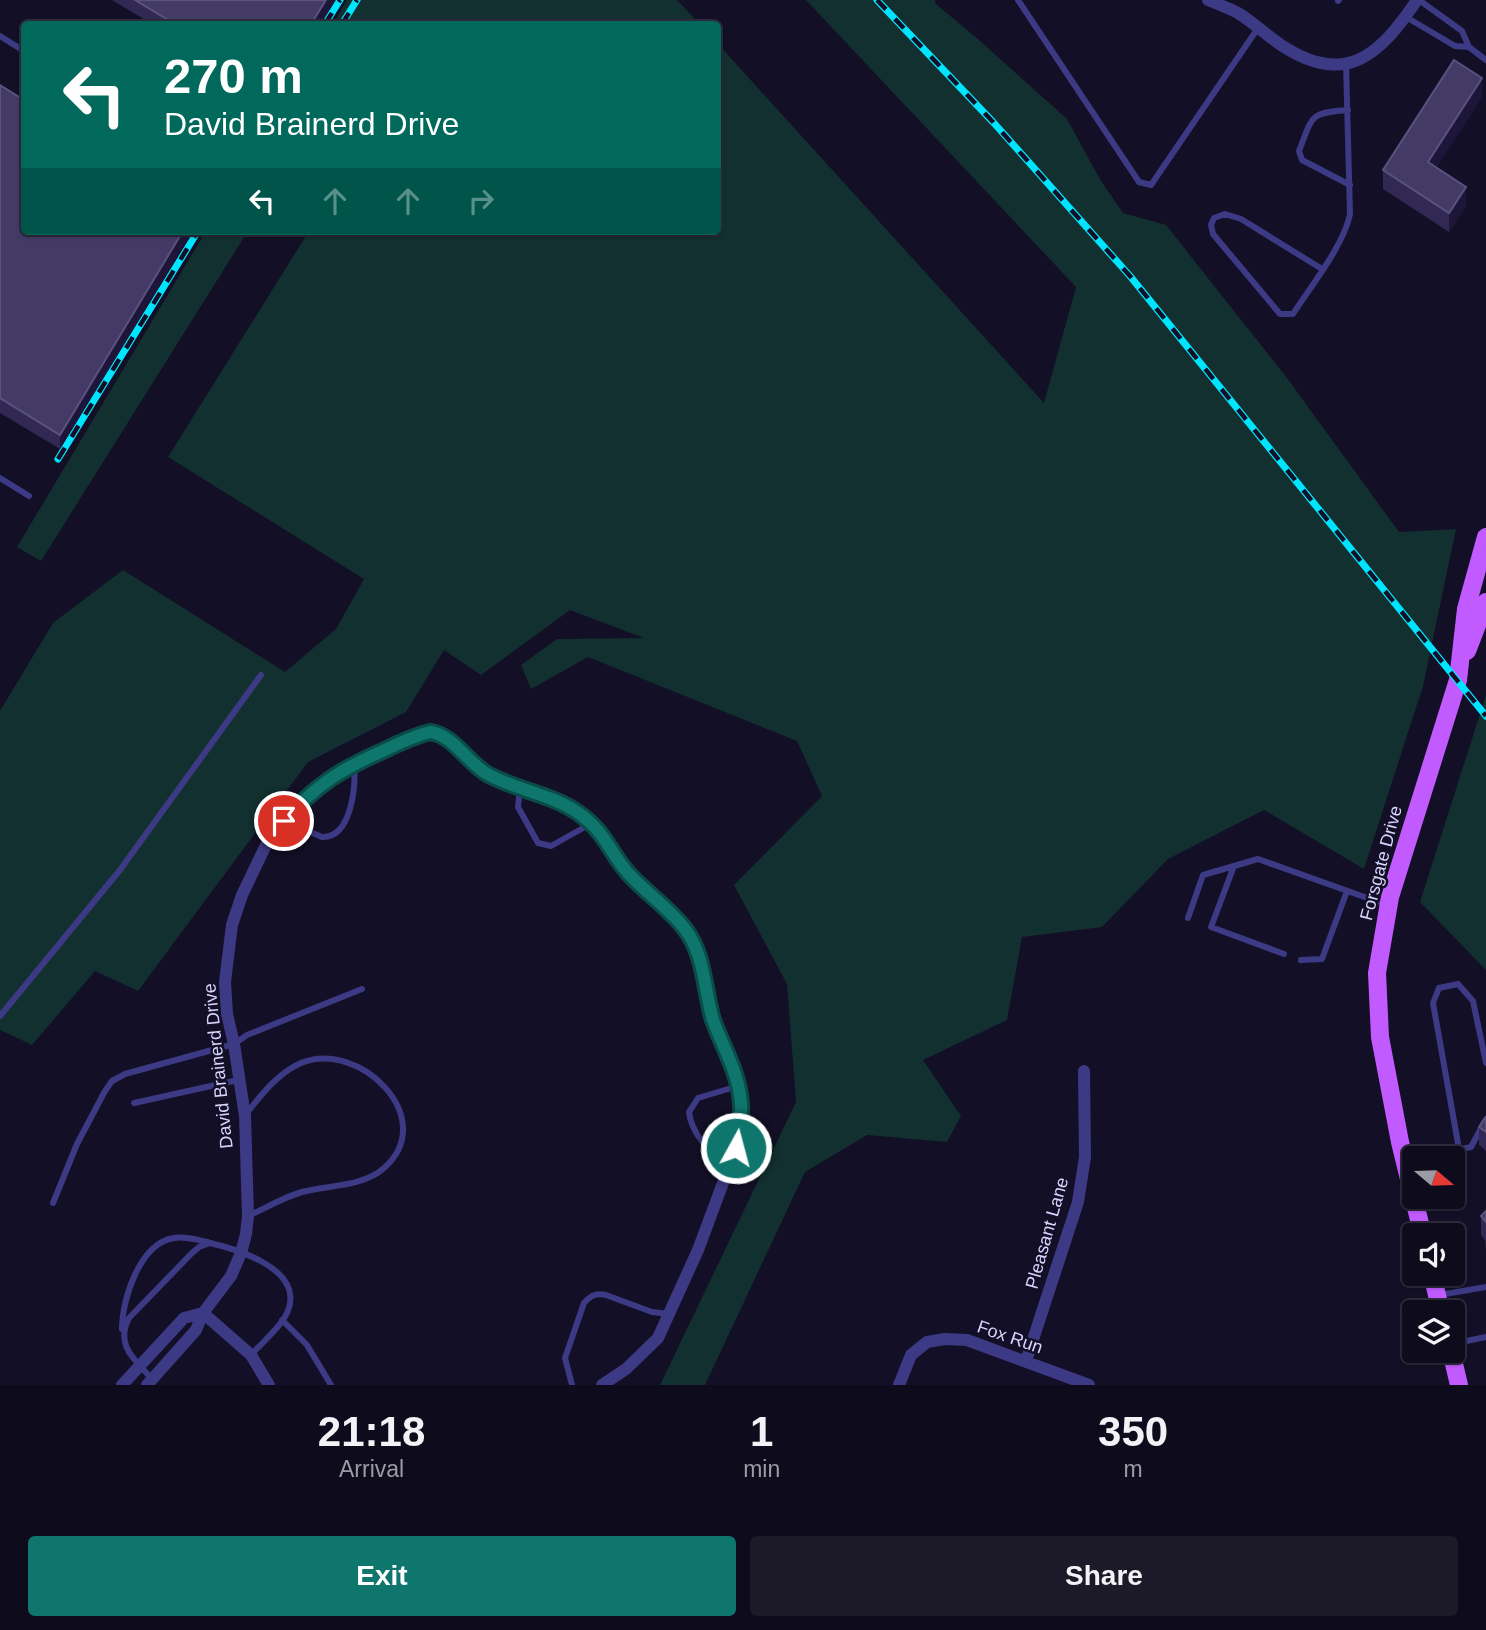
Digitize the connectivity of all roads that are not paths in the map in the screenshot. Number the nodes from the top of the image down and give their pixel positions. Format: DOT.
graph roads {
  1 [pos="1018,0"];
  2 [pos="1208,0"];
  3 [pos="1418,0"];
  4 [pos="1405,17"];
  5 [pos="1259,28"];
  6 [pos="0,36"];
  7 [pos="1469,47"];
  8 [pos="21,49"];
  9 [pos="1486,60"];
  10 [pos="1346,63"];
  11 [pos="1348,110"];
  12 [pos="1350,186"];
  13 [pos="1322,270"];
  14 [pos="0,478"];
  15 [pos="29,496"];
  16 [pos="1486,537"];
  17 [pos="1486,602"];
  18 [pos="1460,671"];
  19 [pos="261,675"];
  20 [pos="354,763"];
  21 [pos="520,788"];
  22 [pos="284,821"];
  23 [pos="592,823"];
  24 [pos="1234,866"];
  25 [pos="1347,891"];
  26 [pos="1388,906"];
  27 [pos="1188,918"];
  28 [pos="1284,954"];
  29 [pos="1301,960"];
  30 [pos="362,989"];
  31 [pos="0,1016"];
  32 [pos="234,1044"];
  33 [pos="1486,1063"];
  34 [pos="1084,1071"];
  35 [pos="238,1080"];
  36 [pos="738,1086"];
  37 [pos="134,1103"];
  38 [pos="245,1116"];
  39 [pos="1486,1119"];
  40 [pos="1409,1146"];
  41 [pos="1459,1146"];
  42 [pos="1465,1148"];
  43 [pos="729,1170"];
  44 [pos="53,1203"];
  45 [pos="248,1216"];
  46 [pos="209,1243"];
  47 [pos="241,1254"];
  48 [pos="1486,1287"];
  49 [pos="1450,1300"];
  50 [pos="203,1313"];
  51 [pos="671,1314"];
  52 [pos="282,1320"];
  53 [pos="122,1331"];
  54 [pos="1486,1337"];
  55 [pos="1465,1341"];
  56 [pos="251,1355"];
  57 [pos="1026,1361"];
  58 [pos="1454,1363"];
  59 [pos="140,1366"];
  60 [pos="149,1382"];
  61 [pos="122,1385"];
  62 [pos="269,1385"];
  63 [pos="331,1385"];
  64 [pos="572,1385"];
  65 [pos="602,1385"];
  66 [pos="899,1385"];
  67 [pos="1089,1385"];
  68 [pos="1459,1385"];
  1 -- 5 [label="lane"];
  2 -- 5 [label="street"];
  3 -- 4 [label="street"];
  3 -- 7 [label="lane"];
  4 -- 7 [label="lane"];
  4 -- 10 [label="street"];
  5 -- 10 [label="street"];
  6 -- 8 [label="lane"];
  7 -- 9 [label="lane"];
  10 -- 11 [label="lane"];
  11 -- 12 [label="lane"];
  11 -- 12 [label="lane"];
  12 -- 13 [label="lane"];
  13 -- 13 [label="lane"];
  14 -- 15 [label="lane"];
  16 -- 18 [label="main road, Forsgate Drive"];
  17 -- 18 [label="main road, Forsgate Drive"];
  18 -- 26 [label="main road, Forsgate Drive"];
  19 -- 31 [label="lane"];
  20 -- 21 [label="street, David Brainerd Drive"];
  20 -- 22 [label="street, David Brainerd Drive"];
  20 -- 22 [label="lane"];
  21 -- 23 [label="street, David Brainerd Drive"];
  21 -- 23 [label="lane"];
  22 -- 32 [label="street, David Brainerd Drive"];
  23 -- 36 [label="street, David Brainerd Drive"];
  24 -- 25 [label="lane"];
  24 -- 27 [label="lane"];
  24 -- 28 [label="lane"];
  25 -- 26 [label="lane"];
  25 -- 29 [label="lane"];
  26 -- 40 [label="main road, Forsgate Drive"];
  30 -- 32 [label="lane"];
  32 -- 35 [label="street, David Brainerd Drive"];
  32 -- 44 [label="lane"];
  33 -- 41 [label="lane"];
  34 -- 57 [label="street, Pleasant Lane"];
  35 -- 37 [label="lane"];
  35 -- 38 [label="street, David Brainerd Drive"];
  36 -- 43 [label="street, David Brainerd Drive"];
  36 -- 43 [label="lane"];
  38 -- 45 [label="street, David Brainerd Drive"];
  38 -- 45 [label="lane"];
  39 -- 42 [label="lane"];
  43 -- 51 [label="street, David Brainerd Drive"];
  45 -- 47 [label="street, David Brainerd Drive"];
  46 -- 47 [label="lane"];
  46 -- 53 [label="lane"];
  46 -- 53 [label="lane"];
  47 -- 50 [label="street, David Brainerd Drive"];
  47 -- 52 [label="lane"];
  48 -- 49 [label="lane"];
  50 -- 56 [label="street"];
  50 -- 59 [label="street, David Brainerd Drive"];
  50 -- 60 [label="street, David Brainerd Drive"];
  51 -- 64 [label="lane"];
  51 -- 65 [label="street, David Brainerd Drive"];
  52 -- 56 [label="lane"];
  52 -- 63 [label="lane"];
  53 -- 59 [label="lane"];
  54 -- 55 [label="lane"];
  56 -- 62 [label="street"];
  57 -- 66 [label="street, Fox Run"];
  57 -- 67 [label="street, Fox Run"];
  58 -- 68 [label="main road"];
  59 -- 60 [label="lane"];
  59 -- 61 [label="street, David Brainerd Drive"];
}
